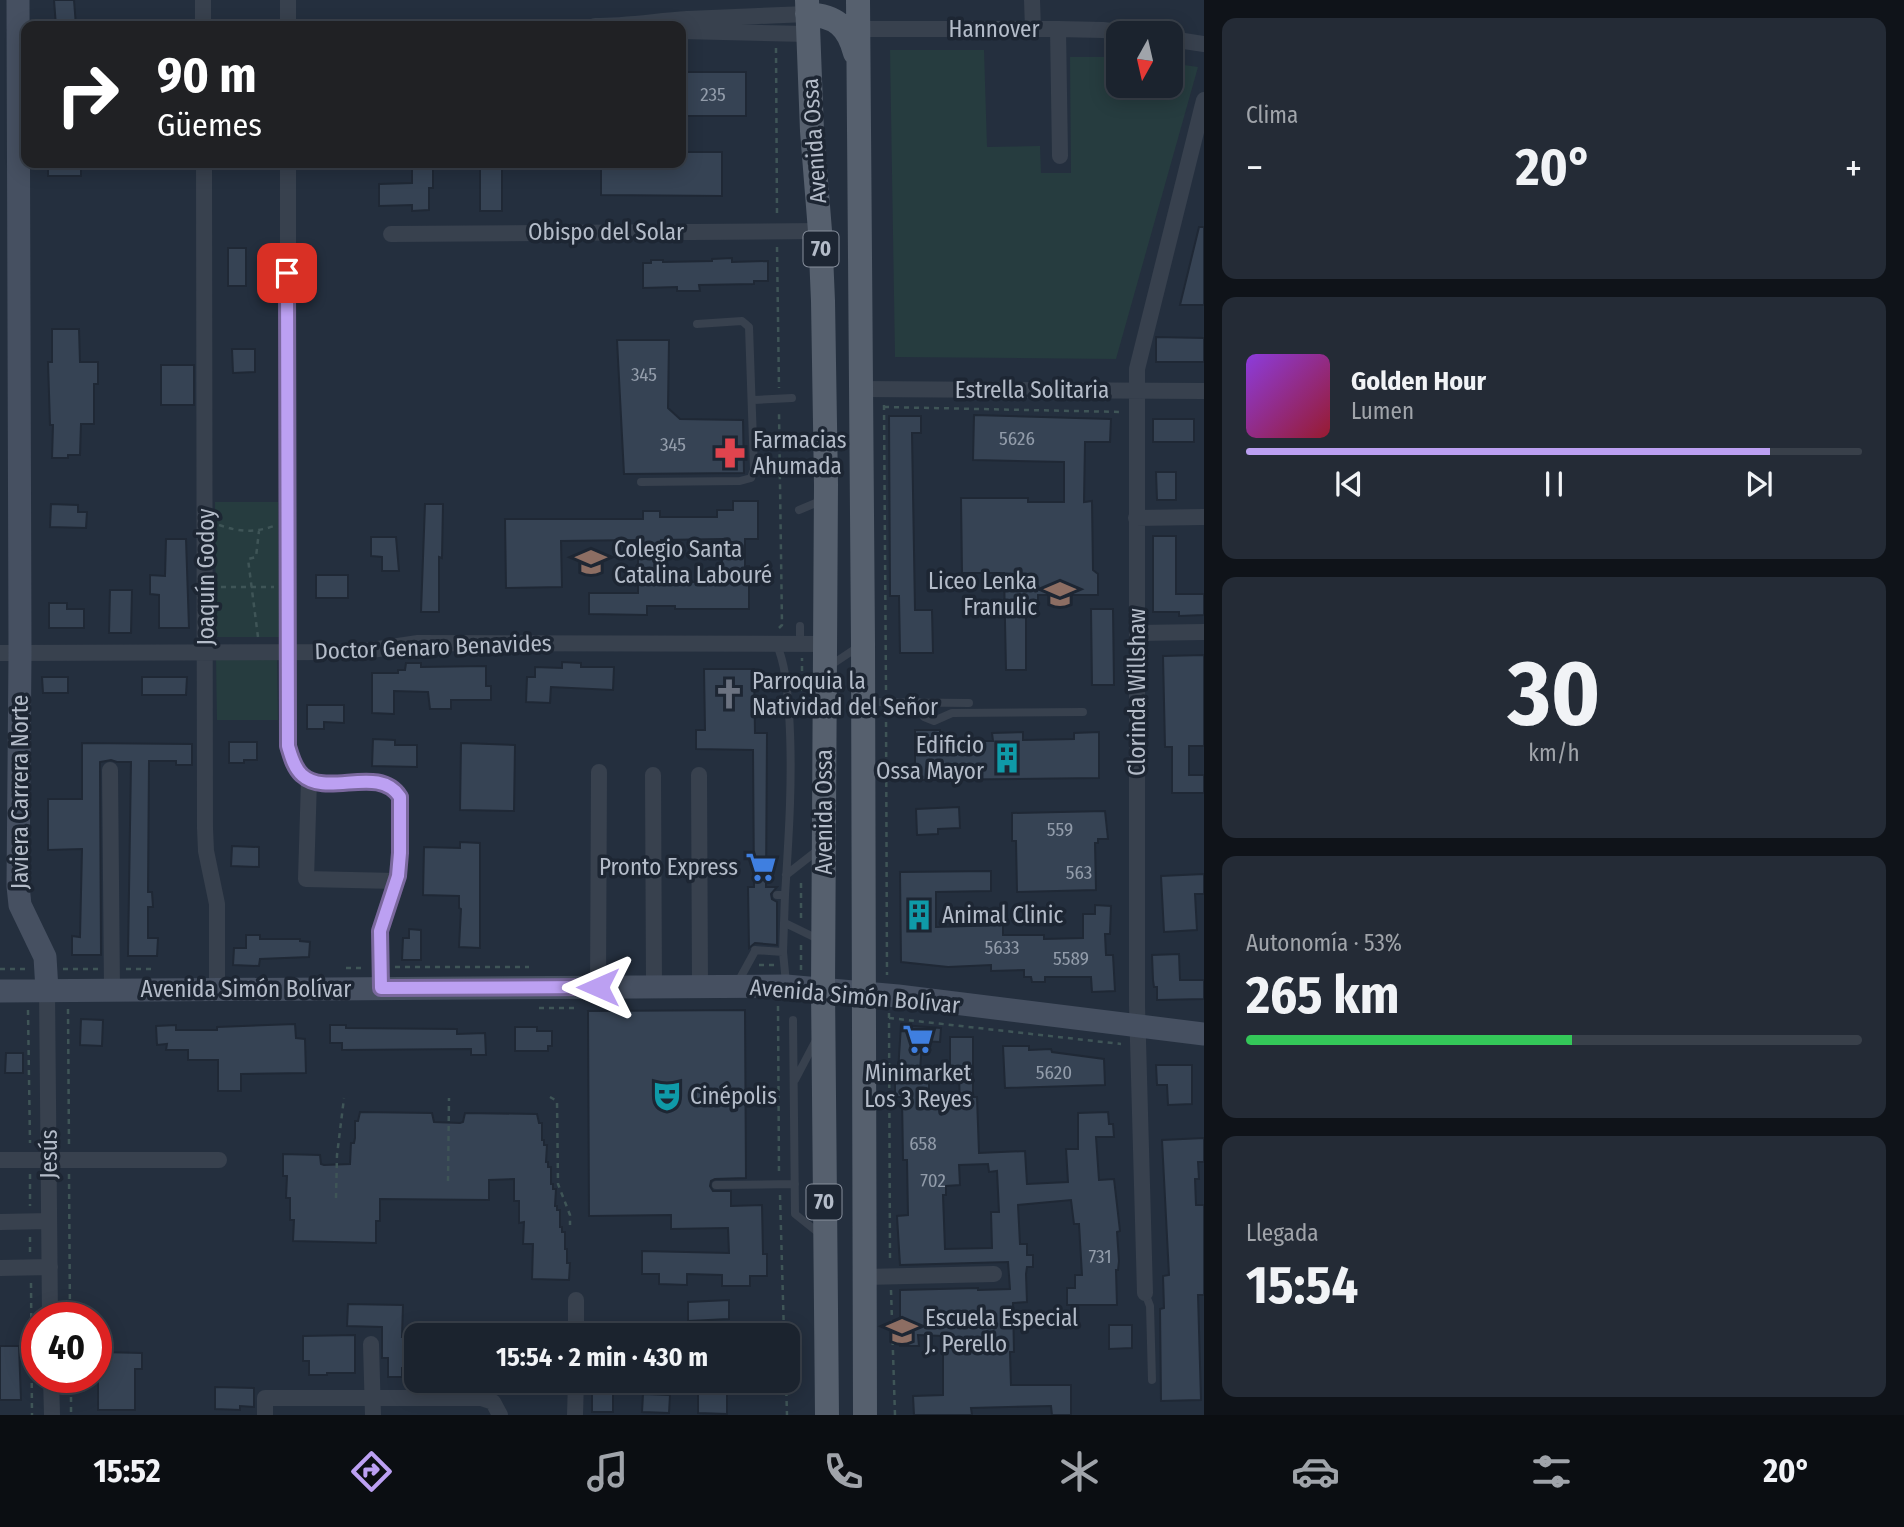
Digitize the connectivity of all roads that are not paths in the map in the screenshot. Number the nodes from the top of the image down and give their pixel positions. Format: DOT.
graph roads {
  1 [pos="18,0"];
  2 [pos="203,0"];
  3 [pos="288,0"];
  4 [pos="858,0"];
  5 [pos="1032,0"];
  6 [pos="807,16"];
  7 [pos="203,21"];
  8 [pos="288,21"];
  9 [pos="673,21"];
  10 [pos="858,29"];
  11 [pos="1033,29"];
  12 [pos="1058,29"];
  13 [pos="1106,30"];
  14 [pos="686,32"];
  15 [pos="1183,41"];
  16 [pos="1204,44"];
  17 [pos="858,64"];
  18 [pos="1204,100"];
  19 [pos="1060,156"];
  20 [pos="204,168"];
  21 [pos="288,168"];
  22 [pos="820,231"];
  23 [pos="391,234"];
  24 [pos="697,324"];
  25 [pos="872,389"];
  26 [pos="1136,390"];
  27 [pos="1204,391"];
  28 [pos="792,398"];
  29 [pos="754,400"];
  30 [pos="642,482"];
  31 [pos="826,499"];
  32 [pos="799,510"];
  33 [pos="1204,517"];
  34 [pos="1136,518"];
  35 [pos="800,626"];
  36 [pos="1204,632"];
  37 [pos="1137,633"];
  38 [pos="777,638"];
  39 [pos="863,643"];
  40 [pos="812,644"];
  41 [pos="206,651"];
  42 [pos="286,651"];
  43 [pos="10,653"];
  44 [pos="824,670"];
  45 [pos="875,702"];
  46 [pos="919,702"];
  47 [pos="969,703"];
  48 [pos="1083,712"];
  49 [pos="110,770"];
  50 [pos="599,772"];
  51 [pos="653,775"];
  52 [pos="699,775"];
  53 [pos="309,780"];
  54 [pos="823,846"];
  55 [pos="786,875"];
  56 [pos="396,881"];
  57 [pos="785,923"];
  58 [pos="824,941"];
  59 [pos="783,952"];
  60 [pos="654,986"];
  61 [pos="700,986"];
  62 [pos="736,986"];
  63 [pos="786,986"];
  64 [pos="598,987"];
  65 [pos="381,988"];
  66 [pos="217,989"];
  67 [pos="823,989"];
  68 [pos="47,990"];
  69 [pos="112,990"];
  70 [pos="0,991"];
  71 [pos="880,1002"];
  72 [pos="793,1020"];
  73 [pos="823,1027"];
  74 [pos="1204,1034"];
  75 [pos="1138,1036"];
  76 [pos="794,1083"];
  77 [pos="0,1160"];
  78 [pos="49,1160"];
  79 [pos="219,1160"];
  80 [pos="795,1184"];
  81 [pos="716,1185"];
  82 [pos="0,1222"];
  83 [pos="49,1222"];
  84 [pos="825,1238"];
  85 [pos="50,1267"];
  86 [pos="0,1268"];
  87 [pos="994,1274"];
  88 [pos="865,1277"];
  89 [pos="1145,1293"];
  90 [pos="576,1300"];
  91 [pos="51,1302"];
  92 [pos="576,1323"];
  93 [pos="371,1344"];
  94 [pos="1152,1380"];
  95 [pos="51,1393"];
  96 [pos="576,1393"];
  97 [pos="373,1407"];
  98 [pos="51,1415"];
  99 [pos="265,1415"];
  100 [pos="500,1415"];
  101 [pos="575,1415"];
  102 [pos="827,1415"];
  103 [pos="865,1415"];
  1 -- 43 [label="street, Javiera Carrera Norte"];
  2 -- 7 [label="street"];
  3 -- 8 [label="street"];
  4 -- 10 [label="main road, Avenida Ossa / 70"];
  5 -- 11 [label="street"];
  6 -- 9 [label="street"];
  6 -- 14 [label="street"];
  6 -- 17 [label="main road"];
  6 -- 22 [label="main road, Avenida Ossa / 70"];
  10 -- 11 [label="street, Hannover"];
  10 -- 17 [label="main road, Avenida Ossa / 70"];
  11 -- 12 [label="street, Hannover"];
  12 -- 13 [label="street, Hannover"];
  12 -- 19 [label="street"];
  15 -- 16 [label="street"];
  17 -- 25 [label="main road, Avenida Ossa / 70"];
  18 -- 26 [label="street, Clorinda Willshaw"];
  20 -- 41 [label="street, Joaquín Godoy"];
  21 -- 42 [label="street"];
  22 -- 23 [label="street, Obispo del Solar"];
  22 -- 31 [label="main road, Avenida Ossa / 70"];
  24 -- 29 [label="lane"];
  25 -- 26 [label="street, Estrella Solitaria"];
  25 -- 39 [label="main road, Avenida Ossa / 70"];
  26 -- 27 [label="street, Estrella Solitaria"];
  26 -- 34 [label="street, Clorinda Willshaw"];
  28 -- 29 [label="lane"];
  29 -- 30 [label="lane"];
  31 -- 32 [label="lane"];
  31 -- 40 [label="main road, Avenida Ossa / 70"];
  33 -- 34 [label="street"];
  34 -- 37 [label="street, Clorinda Willshaw"];
  35 -- 40 [label="lane"];
  36 -- 37 [label="street"];
  37 -- 75 [label="street, Clorinda Willshaw"];
  38 -- 40 [label="street, Doctor Genaro Benavides"];
  38 -- 42 [label="street, Doctor Genaro Benavides"];
  38 -- 55 [label="lane"];
  39 -- 44 [label="lane"];
  39 -- 45 [label="main road, Avenida Ossa / 70"];
  40 -- 44 [label="main road, Avenida Ossa / 70"];
  41 -- 42 [label="street, Doctor Genaro Benavides"];
  41 -- 43 [label="street, Doctor Genaro Benavides"];
  41 -- 66 [label="street, Joaquín Godoy"];
  42 -- 53 [label="street"];
  43 -- 68 [label="street, Javiera Carrera Norte"];
  44 -- 54 [label="main road, Avenida Ossa / 70"];
  45 -- 46 [label="lane"];
  45 -- 71 [label="main road, Avenida Ossa / 70"];
  46 -- 47 [label="lane"];
  46 -- 48 [label="lane"];
  49 -- 69 [label="street"];
  50 -- 64 [label="street"];
  51 -- 60 [label="street"];
  52 -- 61 [label="street"];
  53 -- 56 [label="street"];
  53 -- 56 [label="street"];
  54 -- 55 [label="lane"];
  54 -- 58 [label="main road, Avenida Ossa / 70"];
  55 -- 57 [label="lane"];
  56 -- 65 [label="street"];
  57 -- 58 [label="lane"];
  57 -- 59 [label="lane"];
  58 -- 67 [label="main road, Avenida Ossa / 70"];
  59 -- 62 [label="lane"];
  59 -- 63 [label="lane"];
  60 -- 61 [label="street, Avenida Simón Bolívar"];
  60 -- 64 [label="street, Avenida Simón Bolívar"];
  61 -- 62 [label="street, Avenida Simón Bolívar"];
  62 -- 63 [label="street, Avenida Simón Bolívar"];
  63 -- 67 [label="street, Avenida Simón Bolívar"];
  64 -- 65 [label="street, Avenida Simón Bolívar"];
  65 -- 66 [label="street, Avenida Simón Bolívar"];
  66 -- 69 [label="street, Avenida Simón Bolívar"];
  67 -- 71 [label="street, Avenida Simón Bolívar"];
  67 -- 73 [label="main road, Avenida Ossa / 70"];
  68 -- 69 [label="street, Avenida Simón Bolívar"];
  68 -- 70 [label="street, Avenida Simón Bolívar"];
  68 -- 78 [label="street, Jesús"];
  71 -- 75 [label="street, Avenida Simón Bolívar"];
  71 -- 88 [label="main road, Avenida Ossa / 70"];
  72 -- 76 [label="lane"];
  73 -- 76 [label="lane"];
  73 -- 84 [label="main road, Avenida Ossa / 70"];
  74 -- 75 [label="street, Avenida Simón Bolívar"];
  75 -- 89 [label="street, Clorinda Willshaw"];
  76 -- 80 [label="lane"];
  77 -- 78 [label="street"];
  78 -- 79 [label="street"];
  78 -- 83 [label="street, Jesús"];
  80 -- 81 [label="lane"];
  80 -- 84 [label="lane"];
  82 -- 83 [label="street"];
  83 -- 85 [label="street, Jesús"];
  84 -- 102 [label="main road, Avenida Ossa / 70"];
  85 -- 86 [label="street"];
  85 -- 91 [label="street, Jesús"];
  87 -- 88 [label="street"];
  88 -- 103 [label="main road, Avenida Ossa / 70"];
  89 -- 94 [label="lane"];
  90 -- 92 [label="street"];
  93 -- 97 [label="street"];
  95 -- 98 [label="street"];
  96 -- 101 [label="street"];
  97 -- 99 [label="street"];
  97 -- 100 [label="street"];
}
